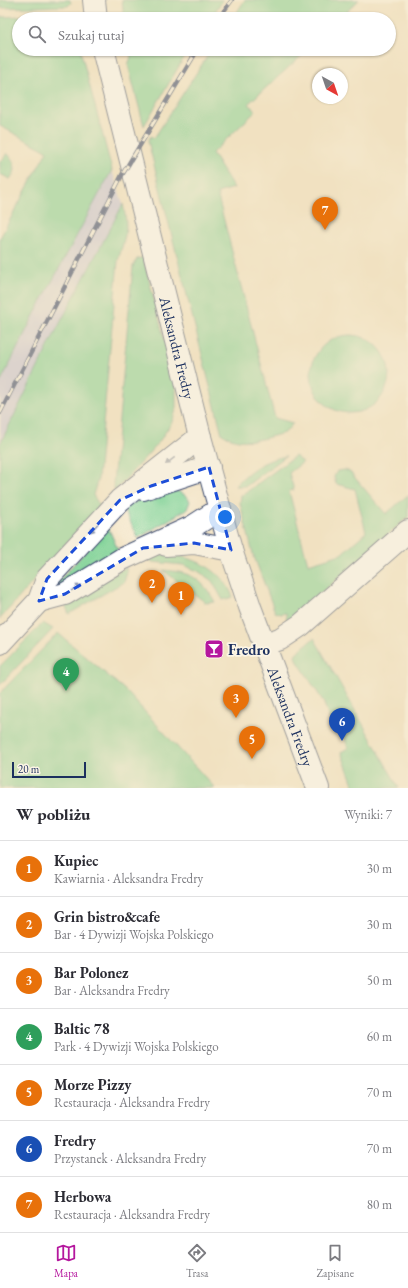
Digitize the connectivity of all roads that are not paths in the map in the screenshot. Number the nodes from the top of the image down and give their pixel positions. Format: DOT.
graph roads {
  1 [pos="94,0"];
  2 [pos="95,12"];
  3 [pos="105,56"];
  4 [pos="200,437"];
  5 [pos="209,467"];
  6 [pos="120,500"];
  7 [pos="220,508"];
  8 [pos="408,531"];
  9 [pos="142,548"];
  10 [pos="231,550"];
  11 [pos="39,601"];
  12 [pos="0,643"];
  13 [pos="265,644"];
  14 [pos="318,788"];
  1 -- 2 [label="street"];
  3 -- 4 [label="street, Aleksandra Fredry"];
  4 -- 5 [label="street, Aleksandra Fredry"];
  4 -- 6 [label="street, one-way"];
  5 -- 6 [label="street"];
  5 -- 7 [label="street, Aleksandra Fredry"];
  6 -- 11 [label="street, one-way"];
  7 -- 9 [label="street"];
  7 -- 10 [label="street, Aleksandra Fredry"];
  8 -- 13 [label="street"];
  9 -- 10 [label="street"];
  11 -- 9 [label="street, one-way"];
  10 -- 13 [label="street, Aleksandra Fredry"];
  11 -- 12 [label="street"];
  13 -- 14 [label="street, Aleksandra Fredry"];
}
